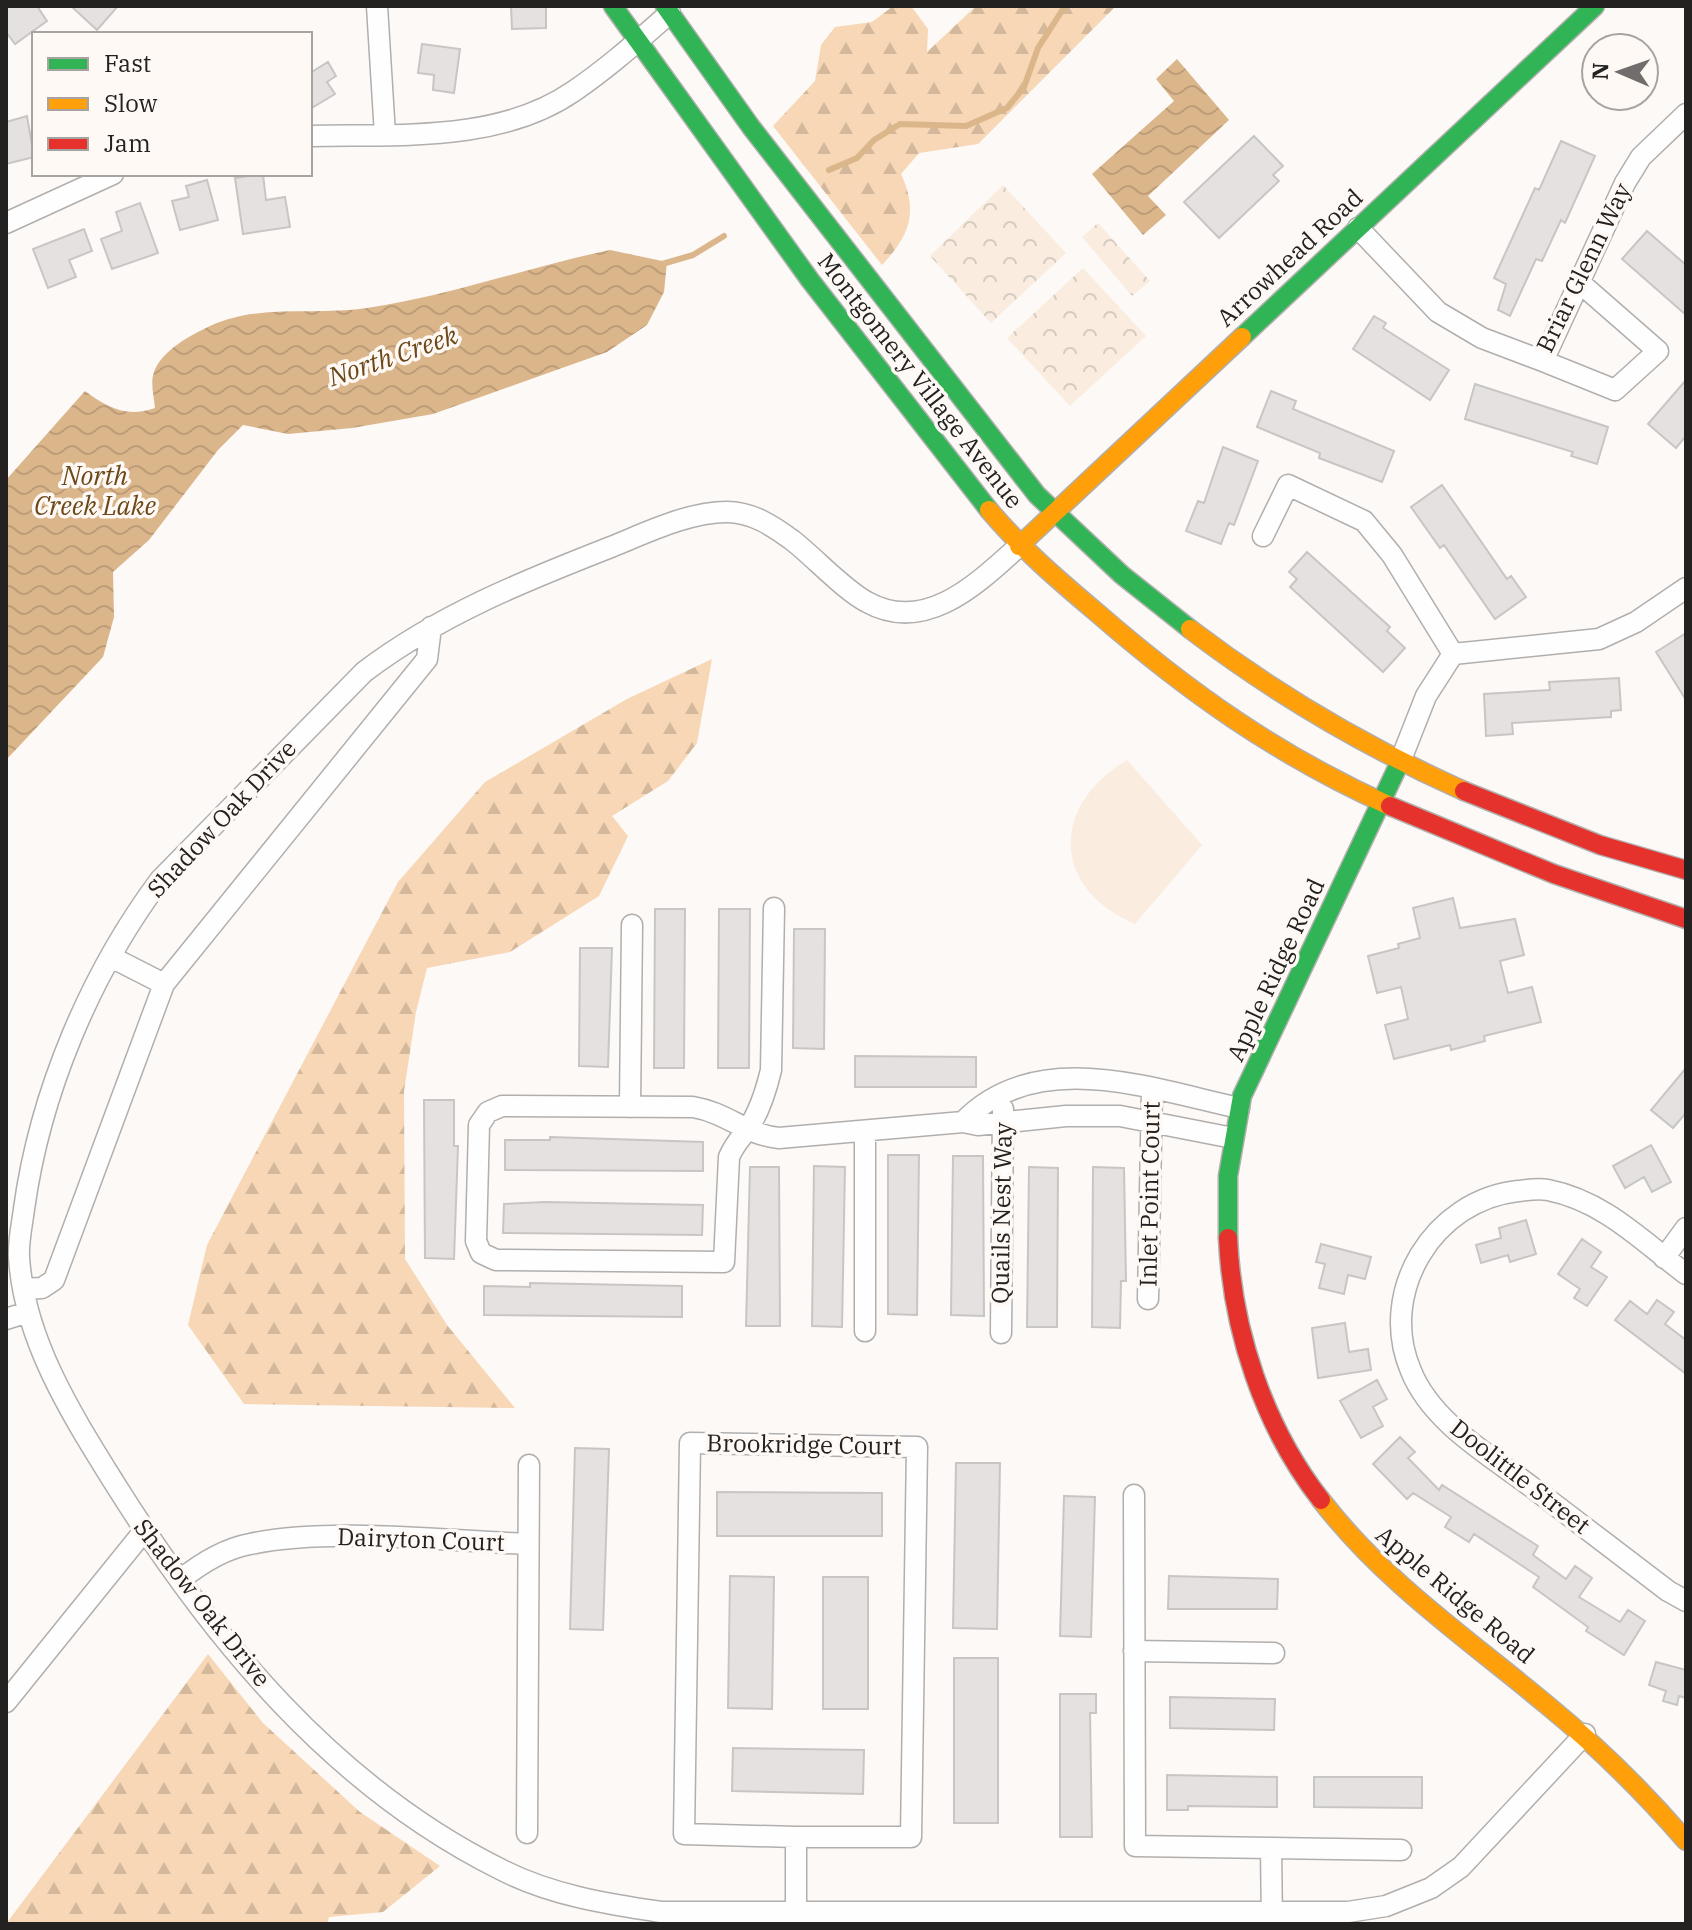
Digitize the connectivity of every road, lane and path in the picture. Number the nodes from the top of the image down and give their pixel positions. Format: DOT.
graph roads {
  1 [pos="377,6"];
  2 [pos="613,6"];
  3 [pos="1595,6"];
  4 [pos="668,9"];
  5 [pos="638,41"];
  6 [pos="1686,114"];
  7 [pos="385,135"];
  8 [pos="312,136"];
  9 [pos="109,176"];
  10 [pos="6,223"];
  11 [pos="1358,228"];
  12 [pos="1579,282"];
  13 [pos="1543,361"];
  14 [pos="1054,513"];
  15 [pos="1263,536"];
  16 [pos="1019,546"];
  17 [pos="1686,588"];
  18 [pos="431,627"];
  19 [pos="1453,654"];
  20 [pos="1400,762"];
  21 [pos="1382,802"];
  22 [pos="1686,870"];
  23 [pos="774,908"];
  24 [pos="1686,919"];
  25 [pos="632,925"];
  26 [pos="111,957"];
  27 [pos="164,984"];
  28 [pos="1152,1089"];
  29 [pos="1003,1093"];
  30 [pos="630,1107"];
  31 [pos="1239,1108"];
  32 [pos="1149,1121"];
  33 [pos="963,1122"];
  34 [pos="1002,1123"];
  35 [pos="747,1130"];
  36 [pos="865,1131"];
  37 [pos="1233,1138"];
  38 [pos="1686,1228"];
  39 [pos="1664,1258"];
  40 [pos="1686,1274"];
  41 [pos="23,1289"];
  42 [pos="1148,1299"];
  43 [pos="28,1312"];
  44 [pos="6,1319"];
  45 [pos="865,1331"];
  46 [pos="1001,1333"];
  47 [pos="529,1465"];
  48 [pos="1134,1495"];
  49 [pos="144,1531"];
  50 [pos="528,1544"];
  51 [pos="180,1580"];
  52 [pos="1686,1601"];
  53 [pos="1134,1651"];
  54 [pos="1274,1653"];
  55 [pos="6,1702"];
  56 [pos="1585,1734"];
  57 [pos="527,1833"];
  58 [pos="796,1837"];
  59 [pos="1686,1841"];
  60 [pos="1271,1848"];
  61 [pos="1401,1850"];
  62 [pos="796,1912"];
  63 [pos="612,1915"];
  64 [pos="1272,1919"];
  1 -- 7 [label="street"];
  2 -- 5 [label="main road, Montgomery Village Avenue"];
  3 -- 11 [label="main road, Arrowhead Road"];
  4 -- 5 [label="street"];
  4 -- 14 [label="main road, Montgomery Village Avenue"];
  5 -- 7 [label="street"];
  5 -- 16 [label="main road, Montgomery Village Avenue"];
  6 -- 12 [label="street, Briar Glenn Way"];
  7 -- 8 [label="street"];
  9 -- 10 [label="street"];
  11 -- 13 [label="street, Briar Glenn Way"];
  11 -- 14 [label="main road, Arrowhead Road"];
  12 -- 13 [label="street, Briar Glenn Way"];
  12 -- 13 [label="street"];
  14 -- 16 [label="main road, Arrowhead Road"];
  14 -- 20 [label="main road, Montgomery Village Avenue"];
  15 -- 19 [label="street"];
  16 -- 18 [label="street, Shadow Oak Drive"];
  16 -- 21 [label="main road, Montgomery Village Avenue"];
  17 -- 19 [label="street"];
  18 -- 26 [label="street, Shadow Oak Drive"];
  18 -- 27 [label="street"];
  19 -- 20 [label="street"];
  20 -- 21 [label="main road, Apple Ridge Road"];
  20 -- 22 [label="main road, Montgomery Village Avenue"];
  21 -- 24 [label="main road, Montgomery Village Avenue"];
  21 -- 31 [label="main road, Apple Ridge Road"];
  23 -- 35 [label="street"];
  25 -- 30 [label="street"];
  26 -- 27 [label="street"];
  26 -- 41 [label="street, Shadow Oak Drive"];
  27 -- 41 [label="street"];
  28 -- 29 [label="street"];
  28 -- 31 [label="street"];
  28 -- 32 [label="street, Inlet Point Court"];
  29 -- 33 [label="street"];
  29 -- 34 [label="street, Quails Nest Way"];
  30 -- 35 [label="street"];
  30 -- 35 [label="street"];
  31 -- 37 [label="main road, Apple Ridge Road"];
  32 -- 34 [label="street"];
  32 -- 37 [label="street"];
  32 -- 42 [label="street, Inlet Point Court"];
  33 -- 34 [label="street"];
  33 -- 36 [label="street"];
  34 -- 46 [label="street, Quails Nest Way"];
  35 -- 36 [label="street"];
  36 -- 45 [label="street"];
  37 -- 56 [label="main road, Apple Ridge Road"];
  38 -- 39 [label="street"];
  39 -- 40 [label="street, Doolittle Street"];
  39 -- 52 [label="street, Doolittle Street"];
  41 -- 43 [label="street, Shadow Oak Drive"];
  43 -- 44 [label="street"];
  43 -- 49 [label="street, Shadow Oak Drive"];
  47 -- 50 [label="street"];
  48 -- 53 [label="street"];
  49 -- 51 [label="street, Shadow Oak Drive"];
  49 -- 55 [label="street"];
  50 -- 51 [label="street, Dairyton Court"];
  50 -- 57 [label="street, Dairyton Court"];
  51 -- 63 [label="street, Shadow Oak Drive"];
  53 -- 54 [label="street"];
  53 -- 60 [label="street"];
  56 -- 59 [label="main road, Apple Ridge Road"];
  56 -- 64 [label="street, Shadow Oak Drive"];
  58 -- 58 [label="street, Brookridge Court"];
  58 -- 62 [label="street"];
  60 -- 61 [label="street"];
  60 -- 64 [label="street"];
  62 -- 63 [label="street, Shadow Oak Drive"];
  62 -- 64 [label="street, Shadow Oak Drive"];
}
